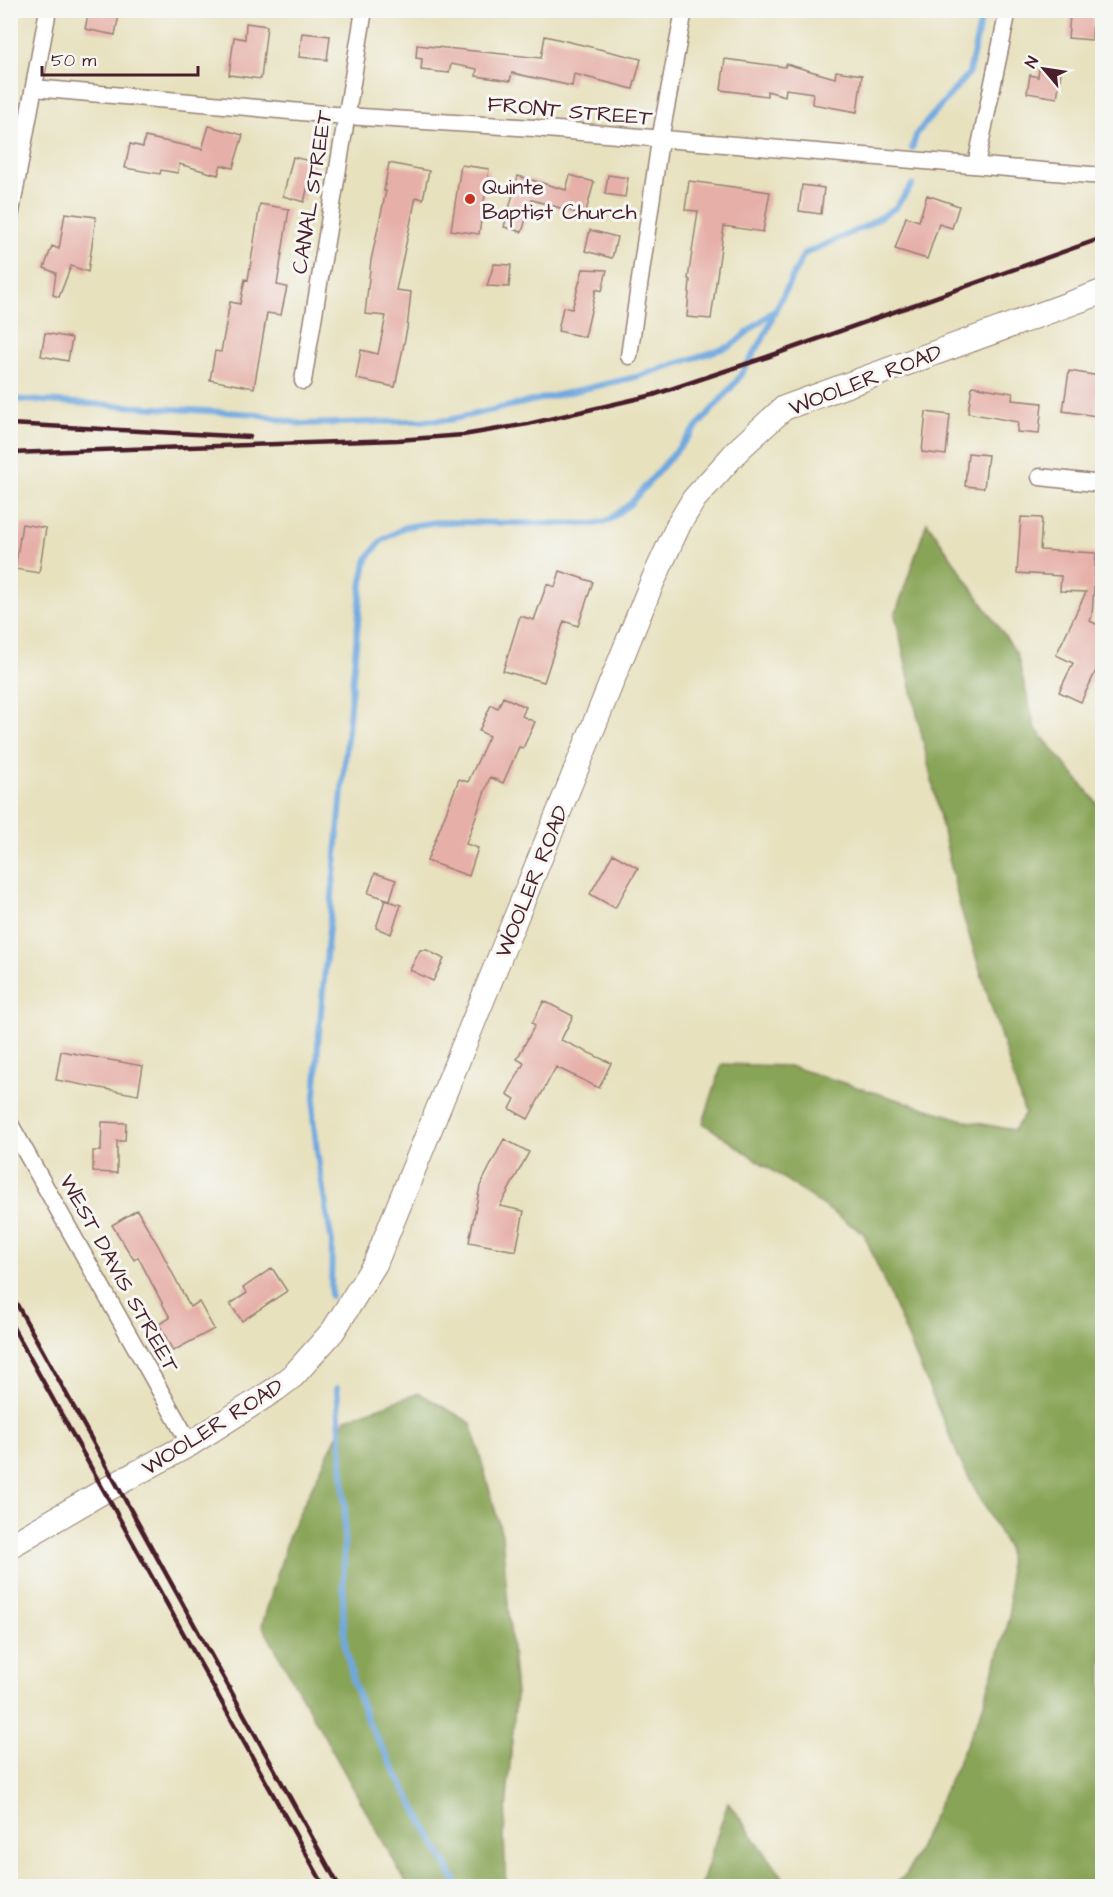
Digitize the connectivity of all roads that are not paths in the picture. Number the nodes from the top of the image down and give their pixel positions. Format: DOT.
graph roads {
  1 [pos="48,10"];
  2 [pos="364,10"];
  3 [pos="684,10"];
  4 [pos="1008,10"];
  5 [pos="34,88"];
  6 [pos="346,116"];
  7 [pos="660,140"];
  8 [pos="976,165"];
  9 [pos="1102,176"];
  10 [pos="10,217"];
  11 [pos="1102,292"];
  12 [pos="629,356"];
  13 [pos="303,381"];
  14 [pos="1040,477"];
  15 [pos="1102,484"];
  16 [pos="10,1124"];
  17 [pos="190,1444"];
  18 [pos="10,1546"];
  1 -- 5 [label="street"];
  2 -- 6 [label="street, CANAL STREET"];
  3 -- 7 [label="street"];
  4 -- 8 [label="street"];
  5 -- 6 [label="street, FRONT STREET"];
  5 -- 10 [label="street"];
  6 -- 7 [label="street, FRONT STREET"];
  6 -- 13 [label="street, CANAL STREET"];
  7 -- 8 [label="street, FRONT STREET"];
  7 -- 12 [label="street"];
  8 -- 9 [label="street, FRONT STREET"];
  11 -- 17 [label="street, WOOLER ROAD"];
  14 -- 15 [label="street"];
  16 -- 17 [label="street, WEST DAVIS STREET"];
  17 -- 18 [label="street, WOOLER ROAD"];
}
